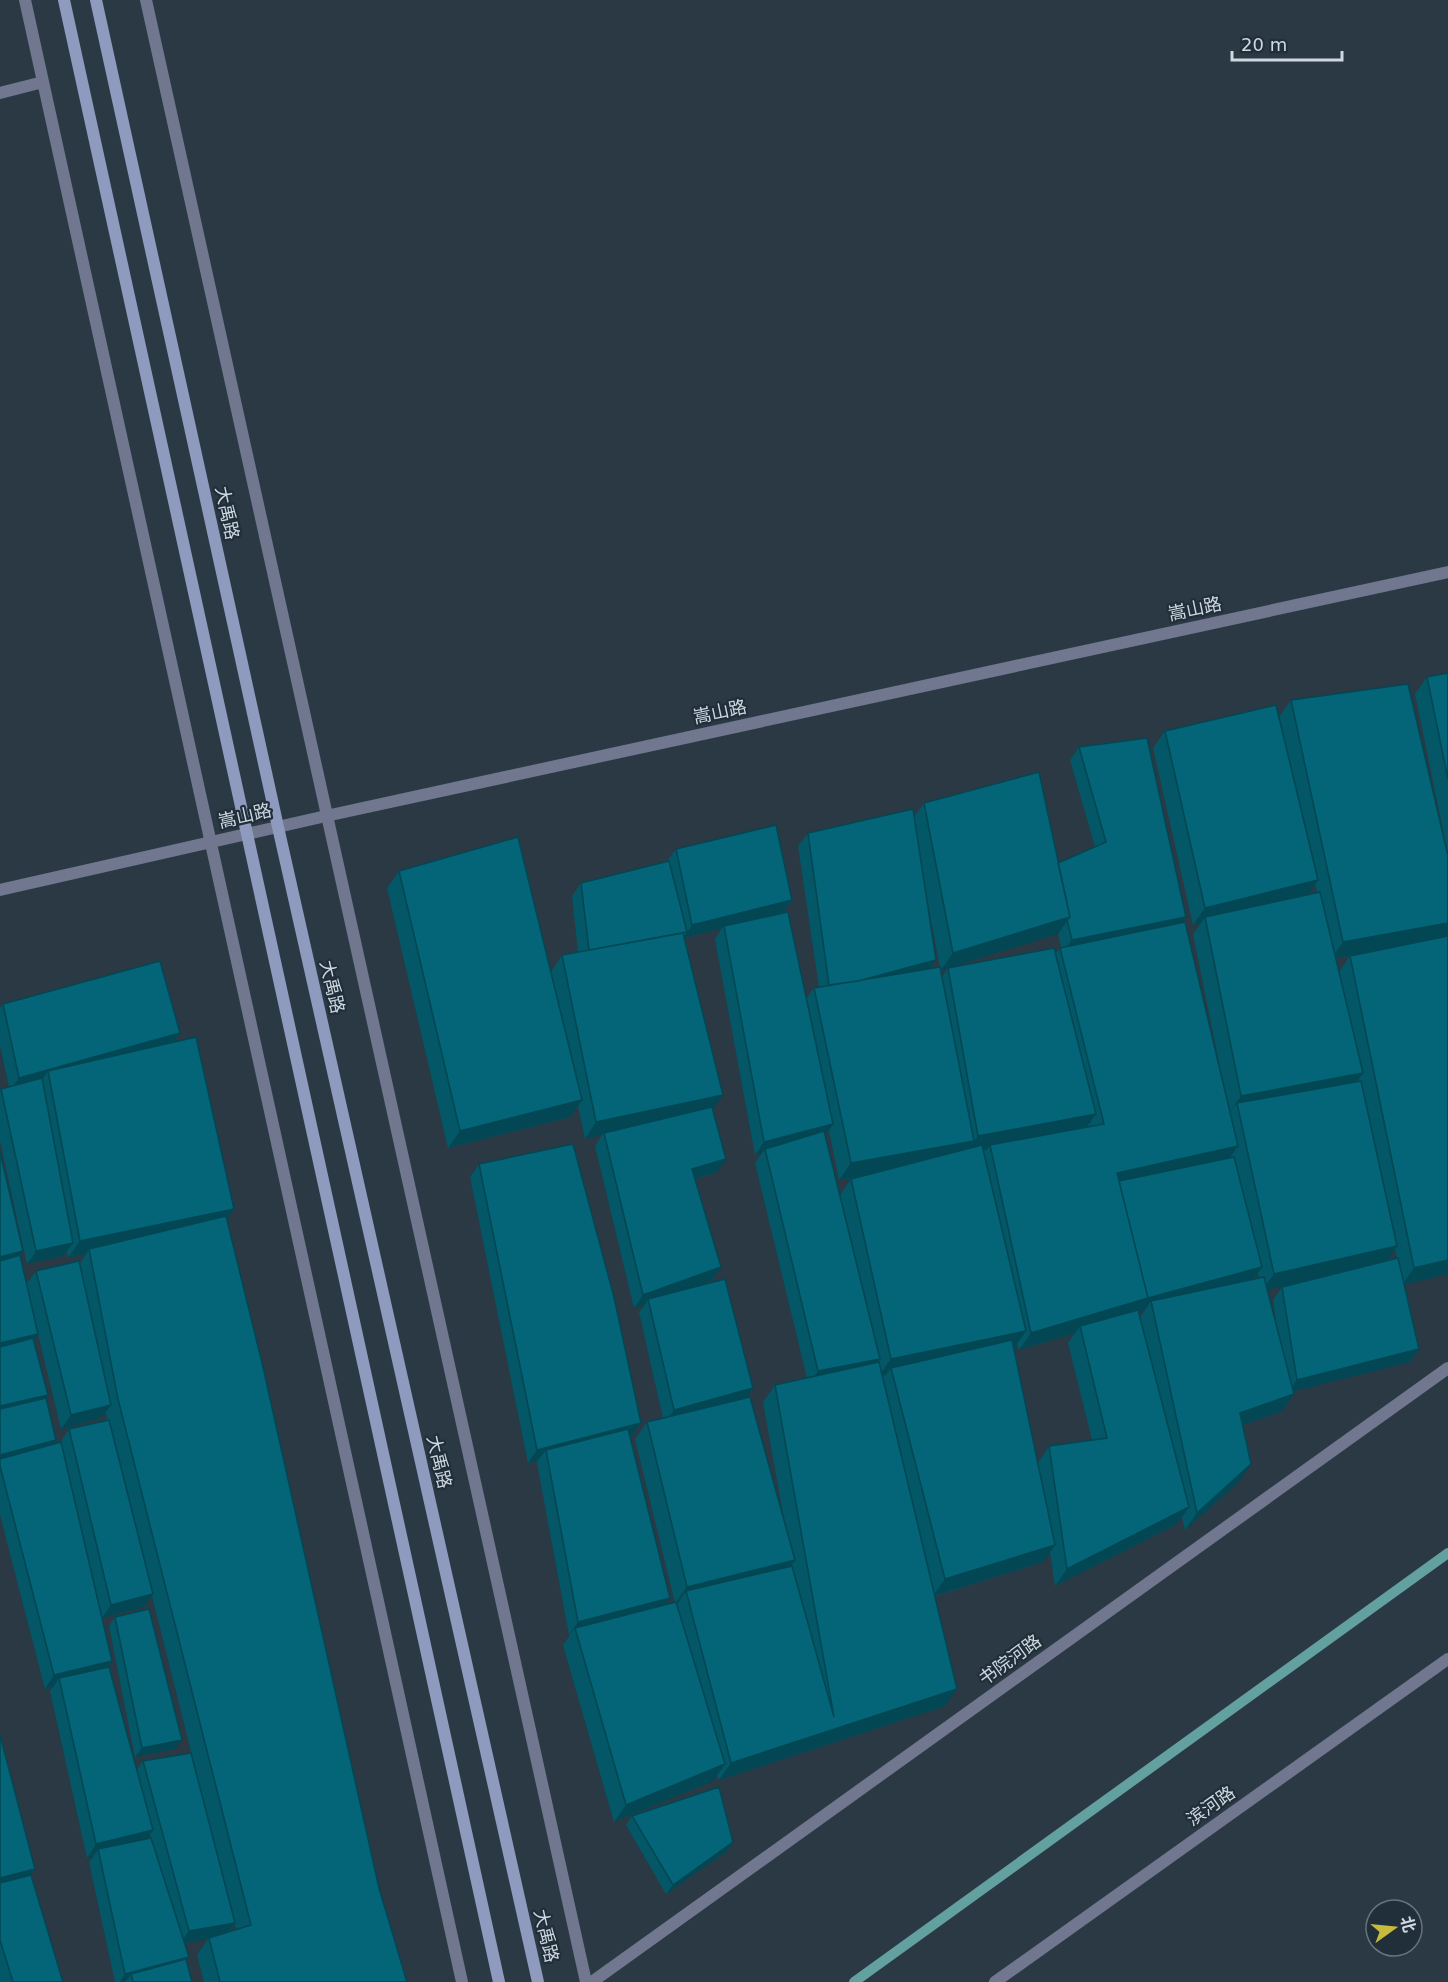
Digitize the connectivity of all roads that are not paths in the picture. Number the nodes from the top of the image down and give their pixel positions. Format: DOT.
graph roads {
  1 [pos="25,0"];
  2 [pos="64,0"];
  3 [pos="96,0"];
  4 [pos="146,0"];
  5 [pos="43,82"];
  6 [pos="0,93"];
  7 [pos="1448,572"];
  8 [pos="326,816"];
  9 [pos="278,827"];
  10 [pos="248,833"];
  11 [pos="210,842"];
  12 [pos="0,890"];
  13 [pos="1448,1368"];
  14 [pos="1448,1659"];
  15 [pos="462,1982"];
  16 [pos="499,1982"];
  17 [pos="538,1982"];
  18 [pos="586,1982"];
  19 [pos="592,1982"];
  20 [pos="995,1982"];
  1 -- 5 [label="street"];
  2 -- 10 [label="main road"];
  3 -- 9 [label="main road, 大禹路"];
  4 -- 8 [label="street"];
  5 -- 6 [label="street"];
  5 -- 11 [label="street"];
  7 -- 8 [label="street, 嵩山路"];
  8 -- 9 [label="street, 嵩山路"];
  8 -- 18 [label="street"];
  9 -- 10 [label="street, 嵩山路"];
  9 -- 17 [label="main road, 大禹路"];
  10 -- 11 [label="street, 嵩山路"];
  10 -- 16 [label="main road"];
  11 -- 12 [label="street, 嵩山路"];
  11 -- 15 [label="street"];
  13 -- 19 [label="street, 书院河路"];
  14 -- 20 [label="street, 滨河路"];
}
